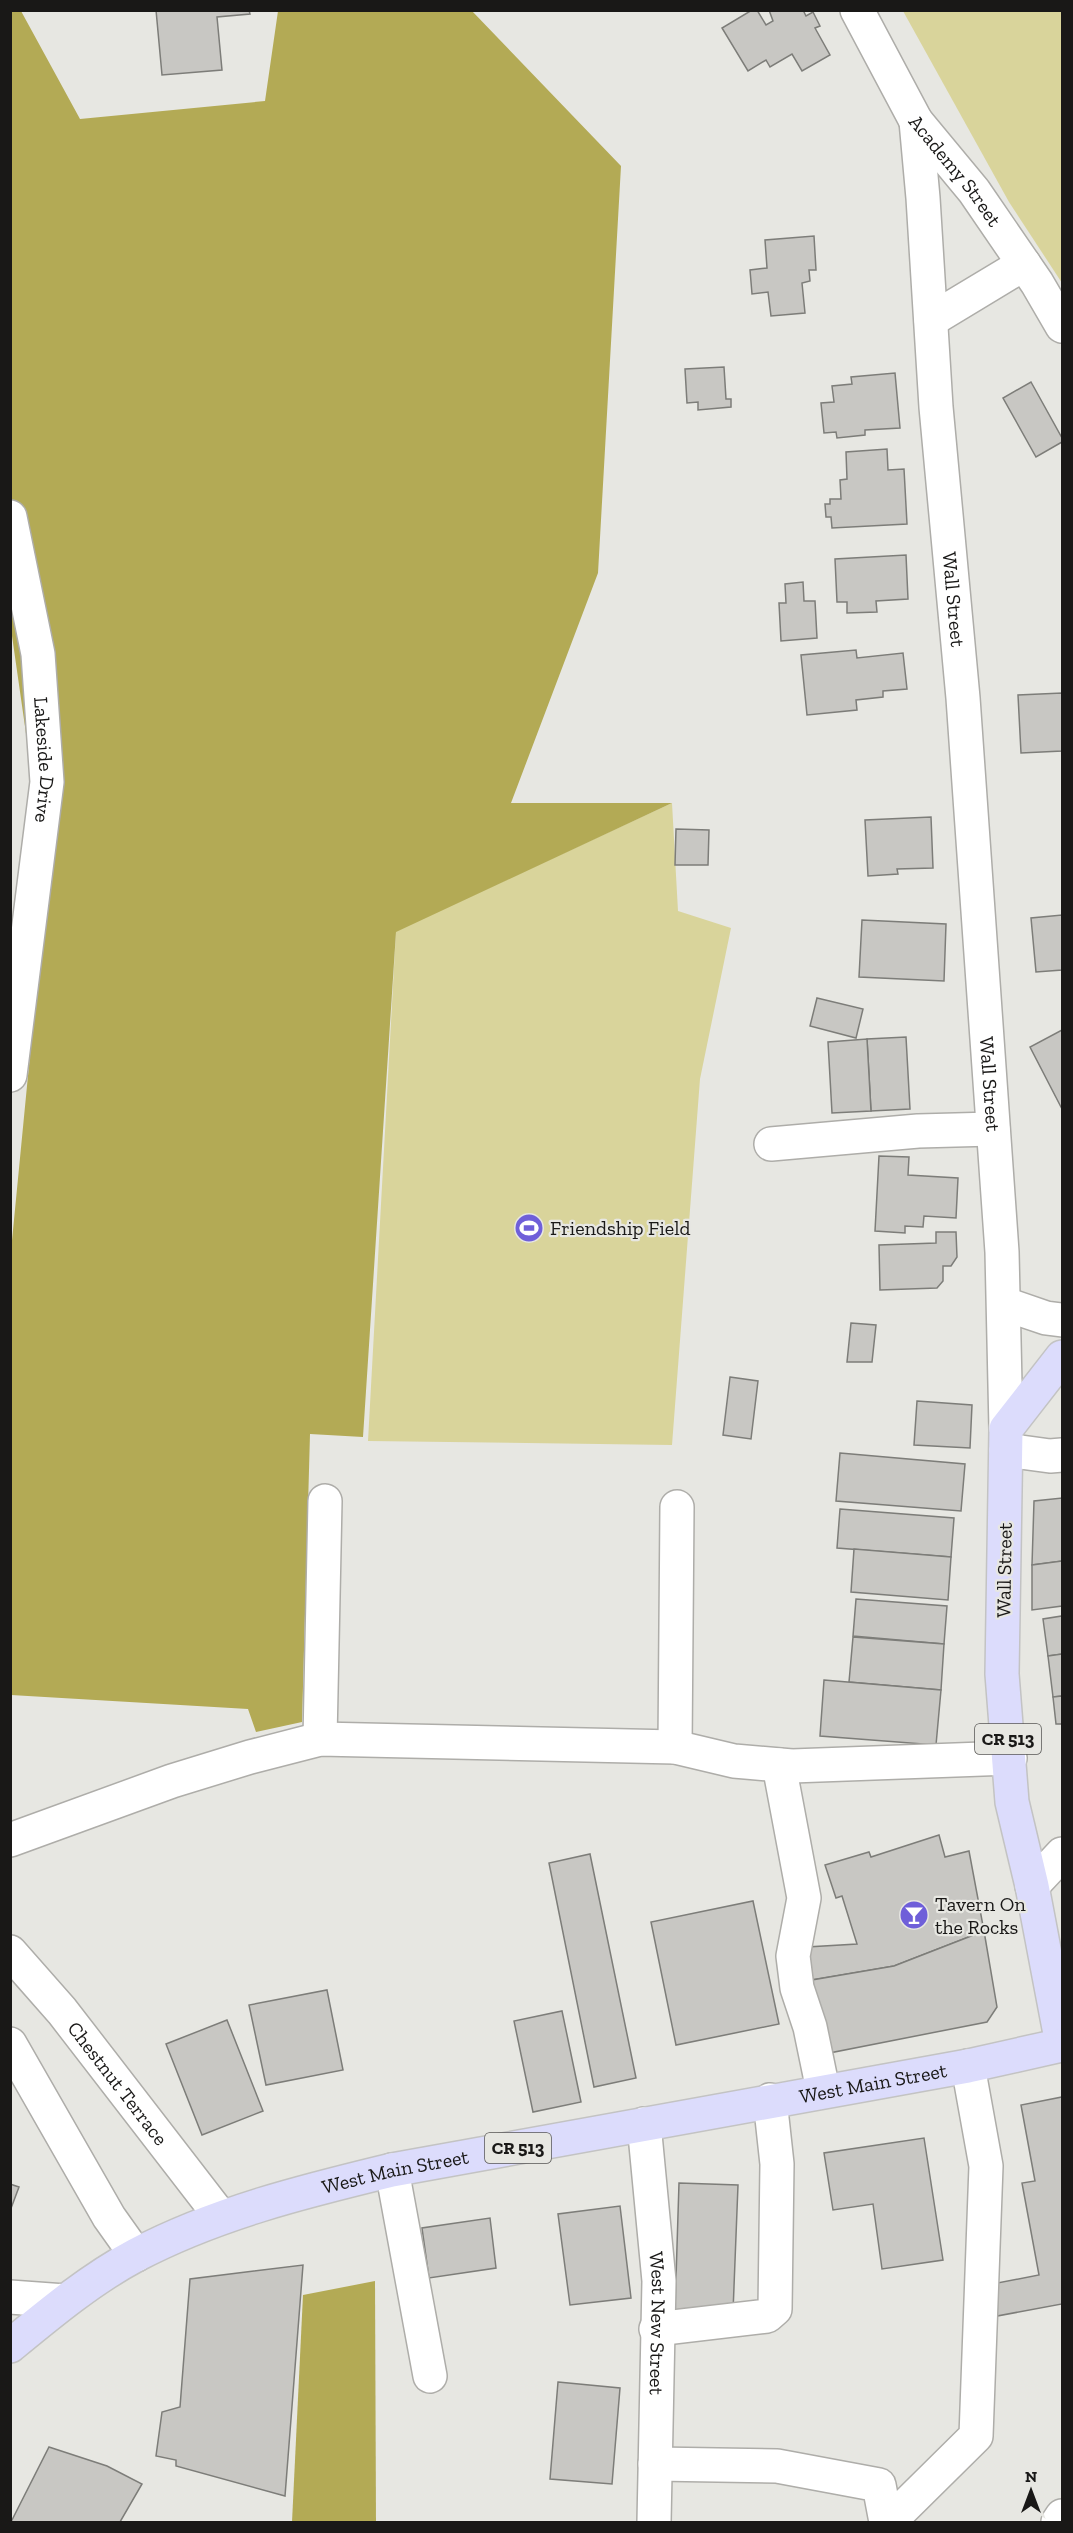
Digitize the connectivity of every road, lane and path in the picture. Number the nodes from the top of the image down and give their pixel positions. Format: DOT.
graph roads {
  1 [pos="857,10"];
  2 [pos="916,121"];
  3 [pos="1024,264"];
  4 [pos="931,320"];
  5 [pos="1062,326"];
  6 [pos="10,517"];
  7 [pos="10,1076"];
  8 [pos="993,1129"];
  9 [pos="771,1144"];
  10 [pos="1005,1304"];
  11 [pos="1062,1320"];
  12 [pos="1062,1357"];
  13 [pos="1006,1440"];
  14 [pos="1062,1455"];
  15 [pos="325,1501"];
  16 [pos="677,1507"];
  17 [pos="320,1739"];
  18 [pos="675,1746"];
  19 [pos="1010,1758"];
  20 [pos="779,1765"];
  21 [pos="10,1840"];
  22 [pos="1062,1854"];
  23 [pos="1032,1886"];
  24 [pos="10,1952"];
  25 [pos="10,2044"];
  26 [pos="1062,2045"];
  27 [pos="968,2066"];
  28 [pos="823,2090"];
  29 [pos="770,2100"];
  30 [pos="644,2124"];
  31 [pos="392,2170"];
  32 [pos="221,2217"];
  33 [pos="136,2255"];
  34 [pos="10,2297"];
  35 [pos="65,2301"];
  36 [pos="656,2329"];
  37 [pos="10,2346"];
  38 [pos="430,2376"];
  39 [pos="656,2464"];
  40 [pos="1062,2516"];
  41 [pos="654,2523"];
  42 [pos="887,2523"];
  43 [pos="1058,2523"];
  1 -- 2 [label="street, Academy Street"];
  2 -- 3 [label="street, Academy Street"];
  2 -- 4 [label="street, Wall Street"];
  3 -- 4 [label="street"];
  3 -- 5 [label="street, Academy Street"];
  4 -- 8 [label="street, Wall Street"];
  6 -- 7 [label="street, Lakeside Drive"];
  8 -- 9 [label="street"];
  8 -- 10 [label="street, Wall Street"];
  10 -- 11 [label="street"];
  10 -- 13 [label="street, Wall Street"];
  12 -- 13 [label="main road"];
  13 -- 14 [label="street"];
  13 -- 19 [label="main road, Wall Street / CR 513"];
  15 -- 17 [label="street"];
  16 -- 18 [label="street"];
  17 -- 18 [label="street"];
  17 -- 21 [label="street"];
  18 -- 20 [label="street"];
  19 -- 20 [label="street"];
  19 -- 23 [label="main road, Wall Street / CR 513"];
  20 -- 28 [label="street"];
  22 -- 23 [label="street"];
  23 -- 26 [label="main road, Wall Street / CR 513"];
  24 -- 32 [label="street, Chestnut Terrace"];
  25 -- 33 [label="street"];
  26 -- 27 [label="main road, West Main Street / CR 513"];
  27 -- 28 [label="main road, West Main Street / CR 513"];
  27 -- 42 [label="street"];
  28 -- 29 [label="main road, West Main Street / CR 513"];
  29 -- 30 [label="main road, West Main Street / CR 513"];
  29 -- 36 [label="street"];
  30 -- 31 [label="main road, West Main Street / CR 513"];
  30 -- 36 [label="street, West New Street"];
  31 -- 32 [label="main road, West Main Street / CR 513"];
  31 -- 38 [label="street"];
  32 -- 33 [label="main road, West Main Street / CR 513"];
  33 -- 35 [label="main road, West Main Street / CR 513"];
  34 -- 35 [label="street"];
  35 -- 37 [label="main road, West Main Street / CR 513"];
  36 -- 39 [label="street, West New Street"];
  39 -- 41 [label="street, West New Street"];
  39 -- 42 [label="street"];
  40 -- 43 [label="street"];
}
